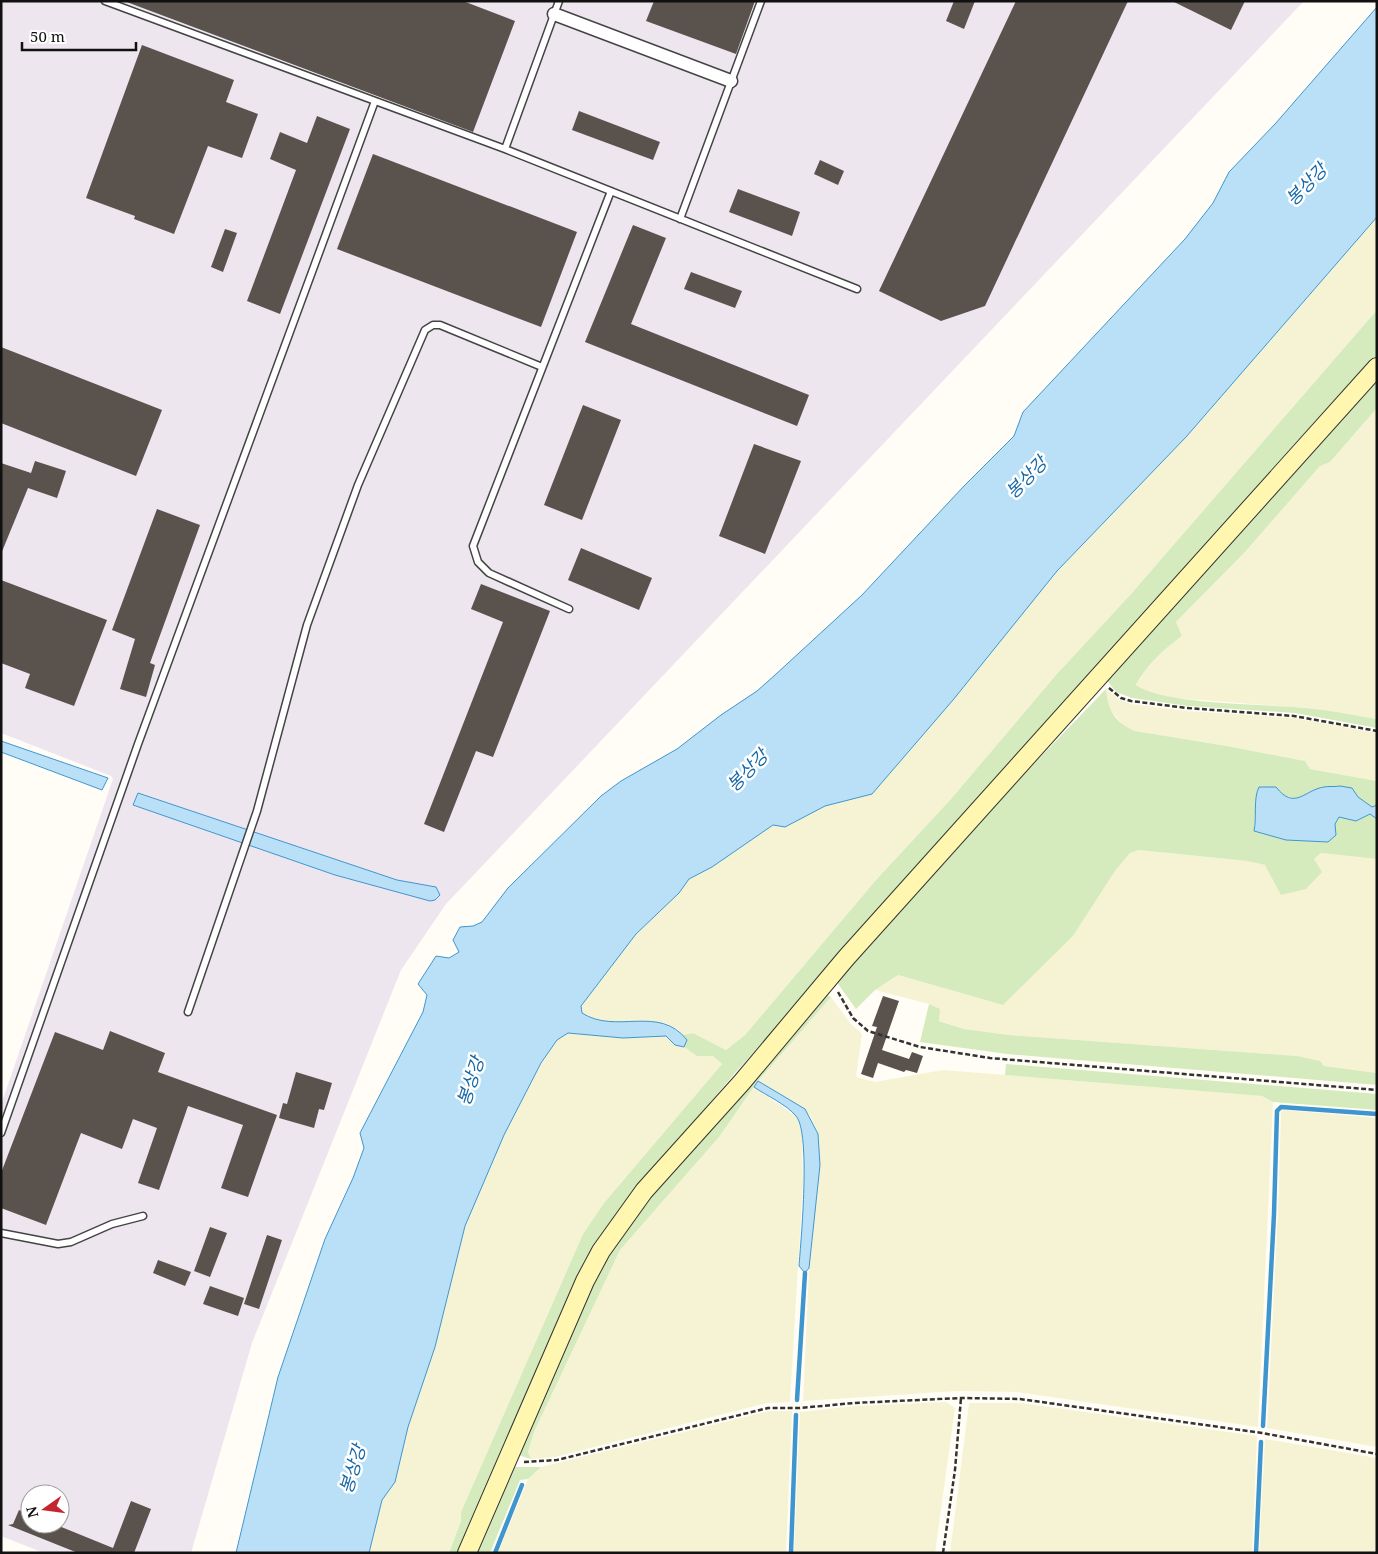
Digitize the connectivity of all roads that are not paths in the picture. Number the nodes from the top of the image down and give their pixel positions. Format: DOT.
graph roads {
  1 [pos="105,1"];
  2 [pos="559,1"];
  3 [pos="761,1"];
  4 [pos="554,14"];
  5 [pos="732,81"];
  6 [pos="375,101"];
  7 [pos="505,149"];
  8 [pos="611,192"];
  9 [pos="680,219"];
  10 [pos="857,289"];
  11 [pos="542,367"];
  12 [pos="1377,367"];
  13 [pos="569,609"];
  14 [pos="188,1012"];
  15 [pos="1,1133"];
  16 [pos="142,1216"];
  17 [pos="1,1233"];
  18 [pos="467,1553"];
  1 -- 6 [label="lane"];
  2 -- 4 [label="lane"];
  3 -- 5 [label="lane"];
  4 -- 5 [label="street"];
  4 -- 7 [label="lane"];
  5 -- 9 [label="lane"];
  6 -- 7 [label="lane"];
  6 -- 15 [label="lane"];
  7 -- 8 [label="lane"];
  8 -- 9 [label="lane"];
  8 -- 11 [label="lane"];
  9 -- 10 [label="lane"];
  11 -- 13 [label="lane"];
  11 -- 14 [label="lane"];
  12 -- 18 [label="main road"];
  16 -- 17 [label="lane"];
}
